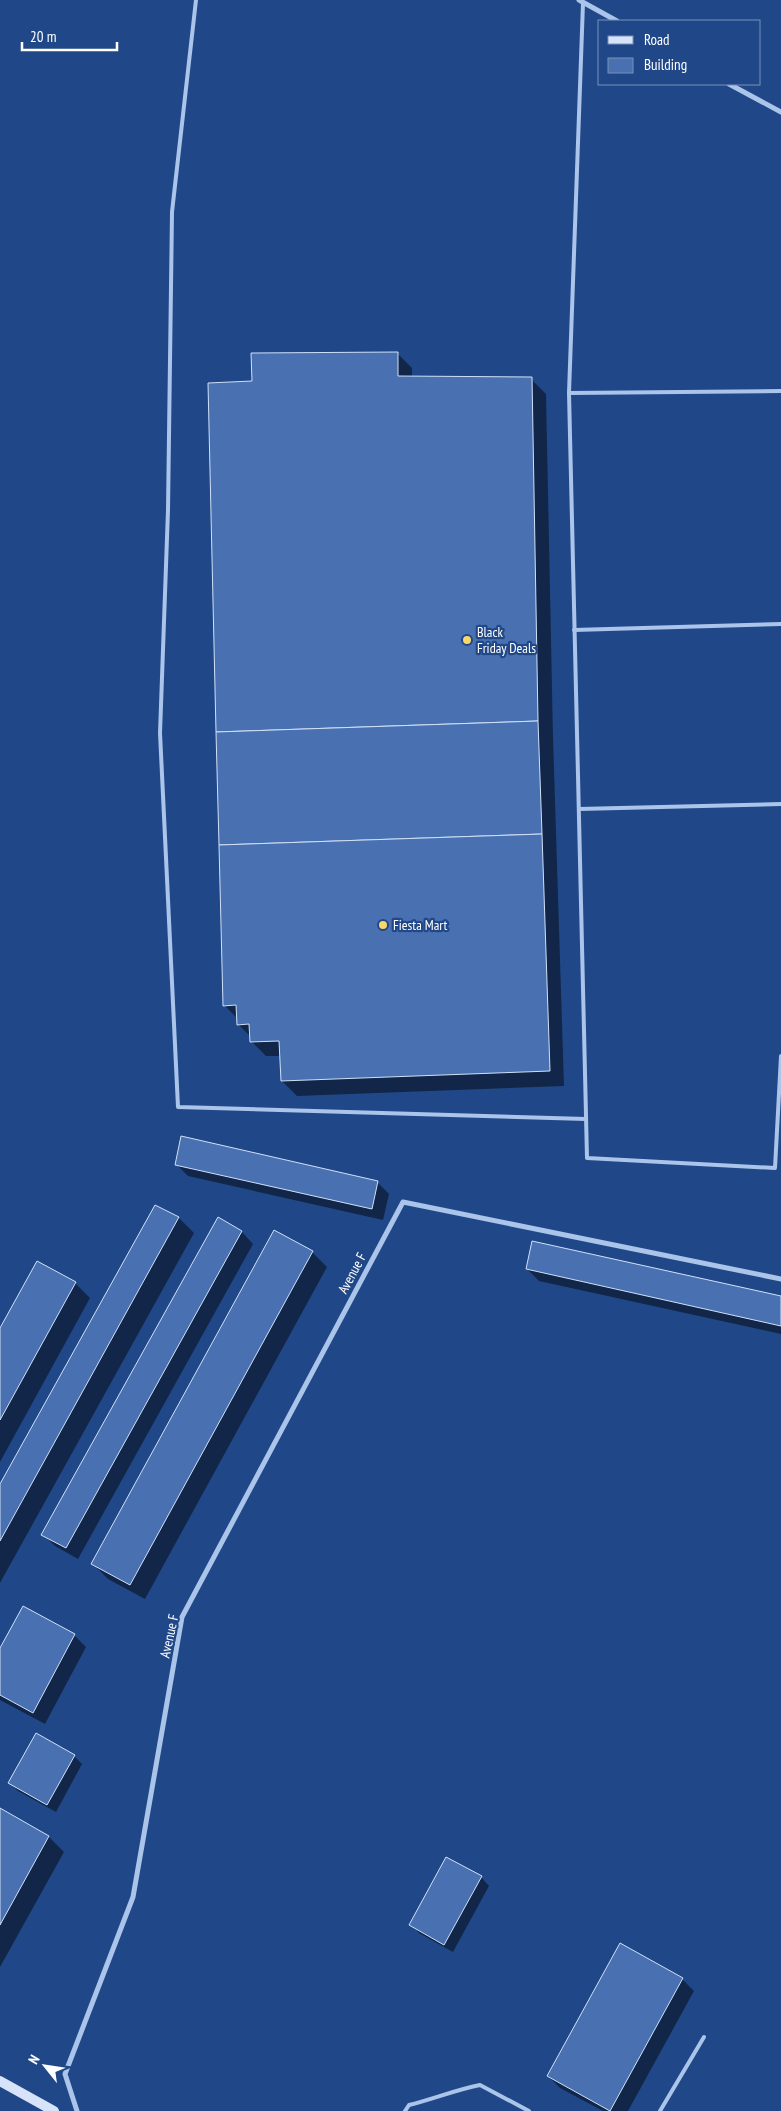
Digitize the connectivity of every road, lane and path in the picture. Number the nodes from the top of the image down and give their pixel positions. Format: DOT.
graph roads {
  1 [pos="196,0"];
  2 [pos="581,1"];
  3 [pos="615,20"];
  4 [pos="731,85"];
  5 [pos="781,112"];
  6 [pos="781,391"];
  7 [pos="569,393"];
  8 [pos="781,624"];
  9 [pos="574,630"];
  10 [pos="781,804"];
  11 [pos="579,809"];
  12 [pos="781,1056"];
  13 [pos="586,1119"];
  14 [pos="781,1279"];
  15 [pos="704,2037"];
  16 [pos="0,2081"];
  17 [pos="54,2111"];
  18 [pos="77,2111"];
  19 [pos="405,2111"];
  20 [pos="529,2111"];
  21 [pos="660,2111"];
  1 -- 13 [label="lane"];
  2 -- 3 [label="street"];
  2 -- 7 [label="lane"];
  4 -- 5 [label="street"];
  6 -- 7 [label="lane"];
  7 -- 9 [label="lane"];
  8 -- 9 [label="lane"];
  9 -- 11 [label="lane"];
  10 -- 11 [label="lane"];
  11 -- 13 [label="lane"];
  12 -- 13 [label="lane"];
  14 -- 18 [label="street, Avenue F"];
  15 -- 21 [label="lane"];
  16 -- 17 [label="street"];
  19 -- 20 [label="lane"];
}
